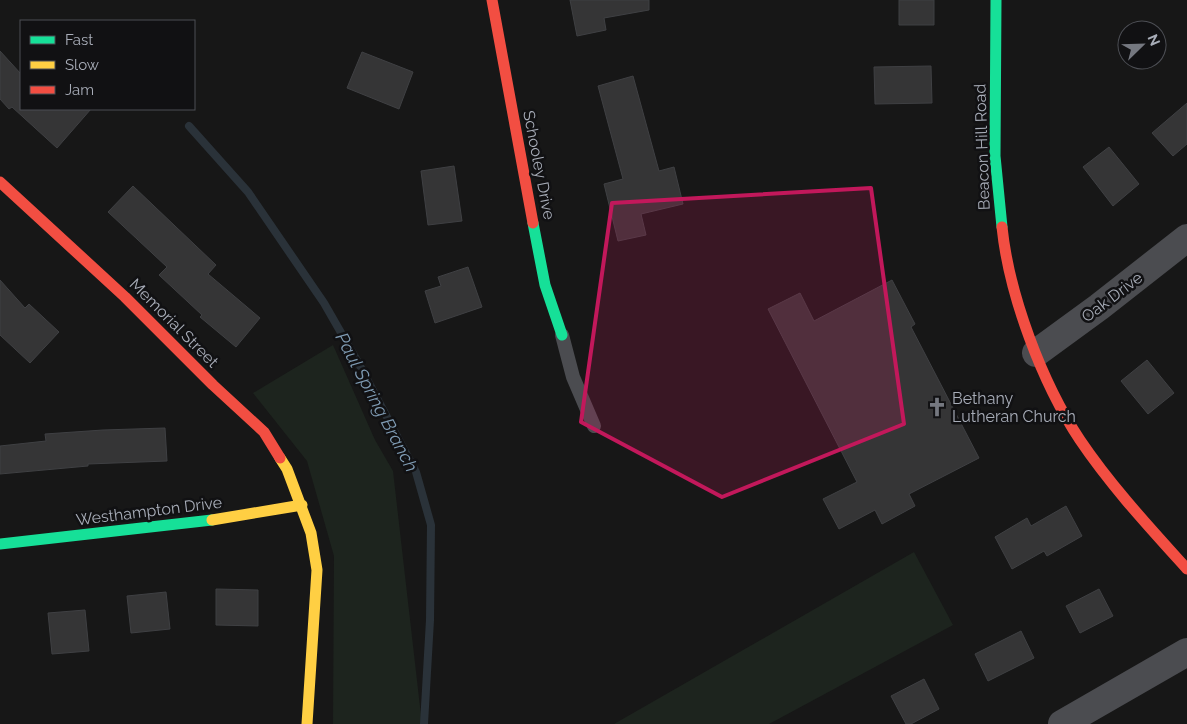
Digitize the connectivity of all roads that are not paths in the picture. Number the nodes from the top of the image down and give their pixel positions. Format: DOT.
graph roads {
  1 [pos="492,0"];
  2 [pos="996,0"];
  3 [pos="0,182"];
  4 [pos="1187,238"];
  5 [pos="562,335"];
  6 [pos="1036,353"];
  7 [pos="594,426"];
  8 [pos="302,505"];
  9 [pos="0,544"];
  10 [pos="1187,569"];
  11 [pos="1187,652"];
  12 [pos="307,724"];
  13 [pos="1062,724"];
  1 -- 5 [label="street, Schooley Drive"];
  2 -- 6 [label="street, Beacon Hill Road"];
  3 -- 8 [label="street, Memorial Street"];
  4 -- 6 [label="street, Oak Drive"];
  5 -- 7 [label="lane"];
  6 -- 10 [label="street, Beacon Hill Road"];
  8 -- 9 [label="street, Westhampton Drive"];
  8 -- 12 [label="street, Memorial Street"];
  11 -- 13 [label="street"];
}
